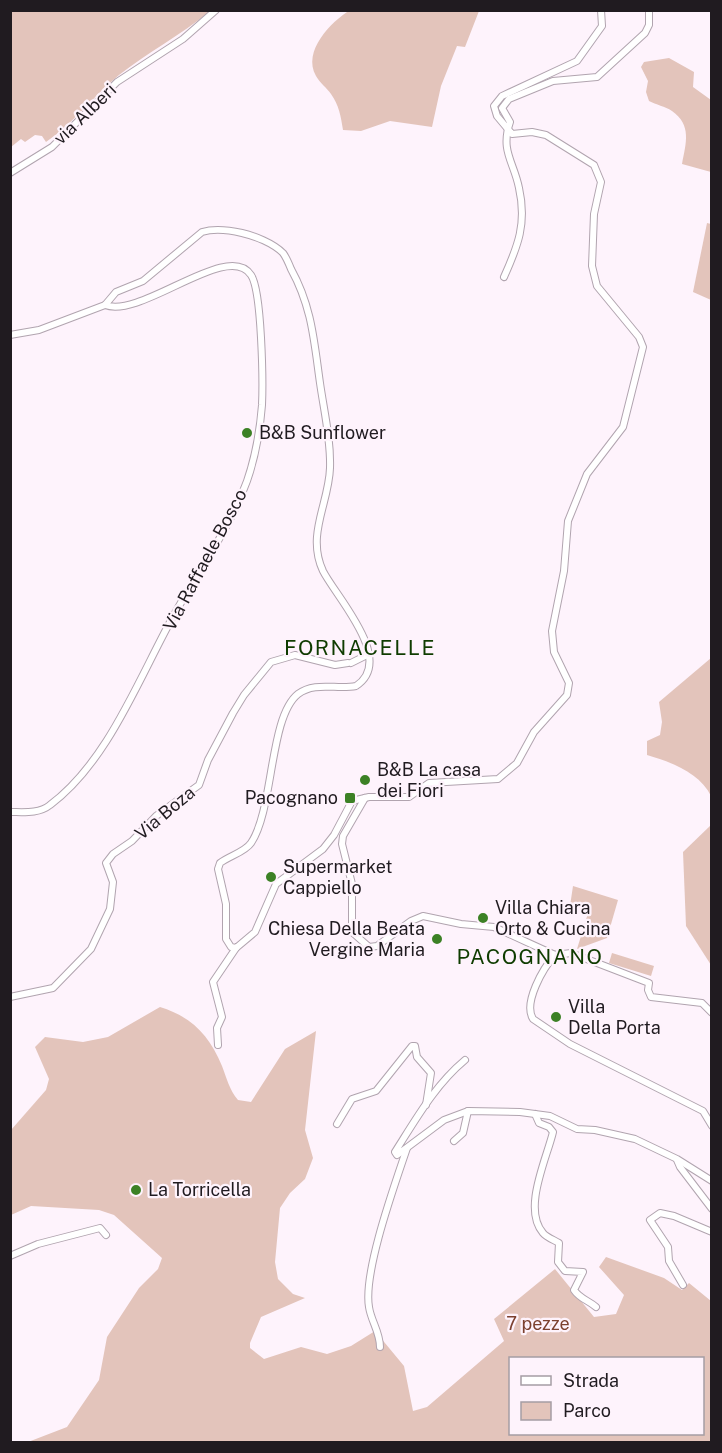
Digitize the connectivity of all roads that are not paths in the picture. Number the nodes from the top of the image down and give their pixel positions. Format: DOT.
graph roads {
  1 [pos="216,10"];
  2 [pos="601,10"];
  3 [pos="649,10"];
  4 [pos="506,130"];
  5 [pos="10,172"];
  6 [pos="504,277"];
  7 [pos="105,305"];
  8 [pos="10,335"];
  9 [pos="369,654"];
  10 [pos="365,798"];
  11 [pos="10,812"];
  12 [pos="236,948"];
  13 [pos="555,955"];
  14 [pos="10,997"];
  15 [pos="711,1012"];
  16 [pos="218,1045"];
  17 [pos="465,1060"];
  18 [pos="426,1105"];
  19 [pos="468,1111"];
  20 [pos="535,1114"];
  21 [pos="337,1124"];
  22 [pos="711,1126"];
  23 [pos="454,1141"];
  24 [pos="407,1147"];
  25 [pos="677,1159"];
  26 [pos="711,1181"];
  27 [pos="711,1209"];
  28 [pos="711,1232"];
  29 [pos="106,1235"];
  30 [pos="10,1256"];
  31 [pos="682,1285"];
  32 [pos="596,1307"];
  33 [pos="381,1347"];
  1 -- 5 [label="street, via Alberi"];
  2 -- 4 [label="street"];
  3 -- 4 [label="street"];
  4 -- 6 [label="street"];
  4 -- 10 [label="street"];
  7 -- 8 [label="street"];
  7 -- 9 [label="street"];
  7 -- 11 [label="street, Via Raffaele Bosco"];
  9 -- 12 [label="street"];
  9 -- 14 [label="street, Via Boza"];
  10 -- 12 [label="street"];
  10 -- 13 [label="street"];
  12 -- 16 [label="street"];
  13 -- 15 [label="street"];
  13 -- 22 [label="street"];
  17 -- 18 [label="street"];
  18 -- 21 [label="street"];
  18 -- 24 [label="street"];
  19 -- 20 [label="street"];
  19 -- 23 [label="street"];
  19 -- 24 [label="street"];
  20 -- 25 [label="street"];
  20 -- 32 [label="street"];
  24 -- 33 [label="street"];
  25 -- 26 [label="street"];
  25 -- 27 [label="street"];
  28 -- 31 [label="street"];
  29 -- 30 [label="street"];
}
